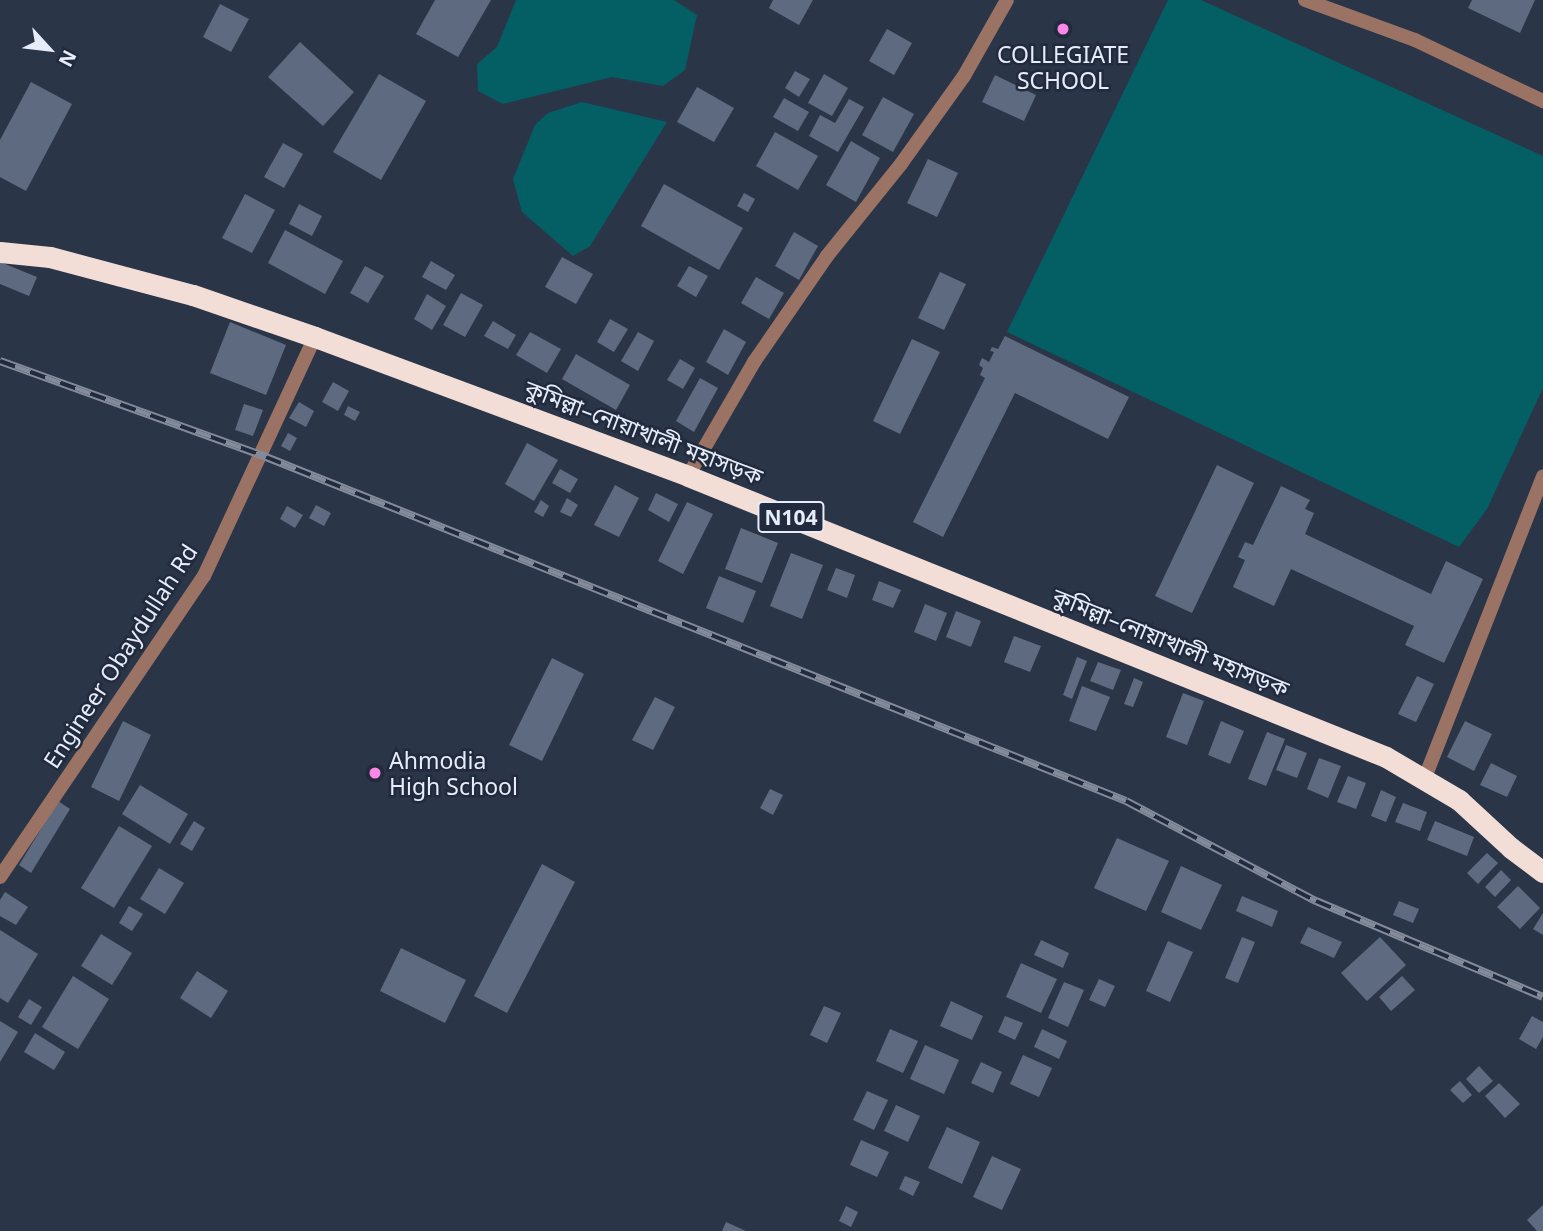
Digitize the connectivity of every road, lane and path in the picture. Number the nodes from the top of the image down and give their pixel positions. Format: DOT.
graph roads {
  1 [pos="1007,0"];
  2 [pos="1305,0"];
  3 [pos="1543,101"];
  4 [pos="0,252"];
  5 [pos="315,337"];
  6 [pos="1543,475"];
  7 [pos="688,476"];
  8 [pos="1424,780"];
  9 [pos="1543,872"];
  10 [pos="0,877"];
  1 -- 7 [label="street"];
  2 -- 3 [label="street"];
  4 -- 5 [label="highway, কুমিল্লা–নোয়াখালী মহাসড়ক / N104"];
  5 -- 7 [label="highway, কুমিল্লা–নোয়াখালী মহাসড়ক / N104"];
  5 -- 10 [label="street, Engineer Obaydullah Rd"];
  6 -- 8 [label="street"];
  7 -- 8 [label="highway, কুমিল্লা–নোয়াখালী মহাসড়ক / N104"];
  8 -- 9 [label="highway, কুমিল্লা–নোয়াখালী মহাসড়ক / N104"];
}
